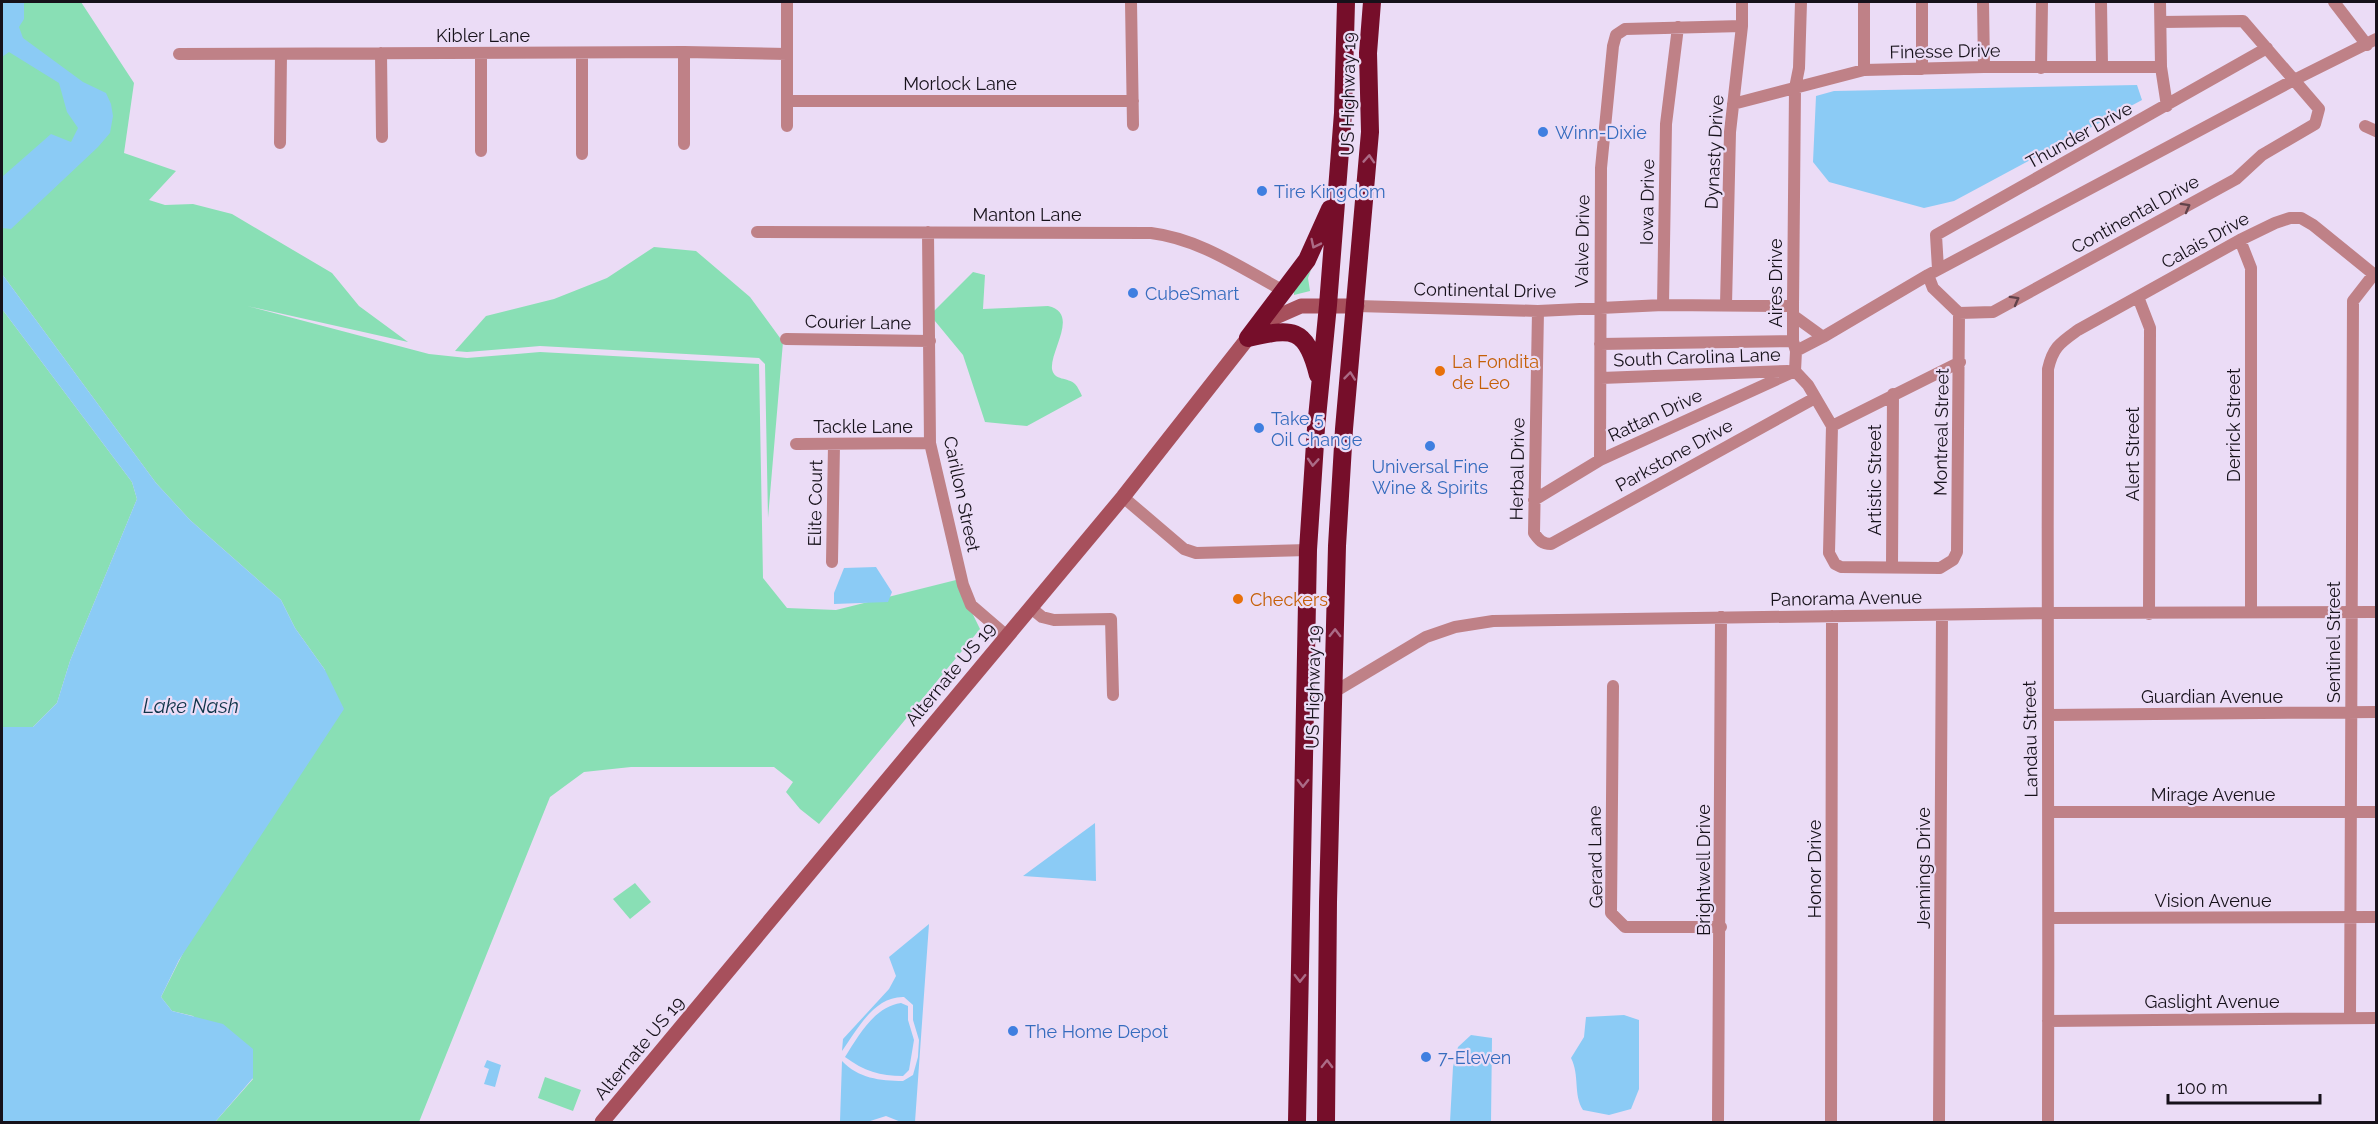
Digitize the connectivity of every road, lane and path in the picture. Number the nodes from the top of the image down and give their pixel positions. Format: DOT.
graph roads {
  1 [pos="787,2"];
  2 [pos="1131,2"];
  3 [pos="1346,2"];
  4 [pos="1363,2"];
  5 [pos="1372,2"];
  6 [pos="1742,2"];
  7 [pos="1801,2"];
  8 [pos="1864,2"];
  9 [pos="1922,2"];
  10 [pos="1983,2"];
  11 [pos="2042,2"];
  12 [pos="2101,2"];
  13 [pos="2160,2"];
  14 [pos="2334,2"];
  15 [pos="2161,22"];
  16 [pos="1742,26"];
  17 [pos="1678,27"];
  18 [pos="2372,42"];
  19 [pos="2267,48"];
  20 [pos="684,52"];
  21 [pos="1368,52"];
  22 [pos="381,53"];
  23 [pos="582,53"];
  24 [pos="179,54"];
  25 [pos="281,54"];
  26 [pos="481,54"];
  27 [pos="788,54"];
  28 [pos="2102,66"];
  29 [pos="1984,67"];
  30 [pos="2161,67"];
  31 [pos="2041,68"];
  32 [pos="1922,69"];
  33 [pos="1864,70"];
  34 [pos="2292,81"];
  35 [pos="1795,88"];
  36 [pos="788,101"];
  37 [pos="1133,101"];
  38 [pos="1734,104"];
  39 [pos="2167,106"];
  40 [pos="1133,125"];
  41 [pos="787,126"];
  42 [pos="382,137"];
  43 [pos="280,143"];
  44 [pos="684,144"];
  45 [pos="481,150"];
  46 [pos="582,154"];
  47 [pos="1338,190"];
  48 [pos="757,232"];
  49 [pos="928,232"];
  50 [pos="2240,240"];
  51 [pos="1933,272"];
  52 [pos="2375,275"];
  53 [pos="1284,291"];
  54 [pos="2138,297"];
  55 [pos="1328,305"];
  56 [pos="1663,305"];
  57 [pos="1726,305"];
  58 [pos="1357,306"];
  59 [pos="1599,308"];
  60 [pos="1538,311"];
  61 [pos="1793,311"];
  62 [pos="1959,313"];
  63 [pos="1823,337"];
  64 [pos="1248,338"];
  65 [pos="786,339"];
  66 [pos="930,341"];
  67 [pos="1600,344"];
  68 [pos="1795,346"];
  69 [pos="2051,355"];
  70 [pos="1960,362"];
  71 [pos="1795,371"];
  72 [pos="1601,378"];
  73 [pos="1320,383"];
  74 [pos="1893,394"];
  75 [pos="1815,398"];
  76 [pos="1832,426"];
  77 [pos="930,443"];
  78 [pos="795,444"];
  79 [pos="834,445"];
  80 [pos="1600,460"];
  81 [pos="1123,497"];
  82 [pos="1534,500"];
  83 [pos="1311,512"];
  84 [pos="1551,544"];
  85 [pos="1308,550"];
  86 [pos="832,562"];
  87 [pos="1892,566"];
  88 [pos="1031,608"];
  89 [pos="2251,612"];
  90 [pos="2351,612"];
  91 [pos="2376,612"];
  92 [pos="2047,613"];
  93 [pos="2149,614"];
  94 [pos="1942,615"];
  95 [pos="1832,616"];
  96 [pos="1721,617"];
  97 [pos="1007,636"];
  98 [pos="1613,686"];
  99 [pos="1334,692"];
  100 [pos="1113,695"];
  101 [pos="2351,712"];
  102 [pos="2376,712"];
  103 [pos="2048,715"];
  104 [pos="1304,730"];
  105 [pos="2049,812"];
  106 [pos="2351,812"];
  107 [pos="2376,812"];
  108 [pos="1331,834"];
  109 [pos="2351,917"];
  110 [pos="2376,917"];
  111 [pos="2049,918"];
  112 [pos="1720,927"];
  113 [pos="2350,1018"];
  114 [pos="2376,1018"];
  115 [pos="2048,1021"];
  116 [pos="602,1122"];
  117 [pos="1297,1122"];
  118 [pos="1326,1122"];
  119 [pos="1718,1122"];
  120 [pos="1831,1122"];
  121 [pos="1939,1122"];
  122 [pos="2048,1122"];
  1 -- 27 [label="street"];
  2 -- 37 [label="street"];
  3 -- 47 [label="highway, US Highway 19"];
  4 -- 21 [label="highway"];
  5 -- 21 [label="highway, US Highway 19"];
  6 -- 16 [label="street, Dynasty Drive"];
  7 -- 35 [label="street, Aires Drive"];
  8 -- 33 [label="street"];
  9 -- 32 [label="street"];
  10 -- 29 [label="street"];
  11 -- 31 [label="street"];
  12 -- 28 [label="street"];
  13 -- 15 [label="street"];
  14 -- 18 [label="street"];
  15 -- 19 [label="street"];
  15 -- 30 [label="street"];
  16 -- 17 [label="street"];
  16 -- 38 [label="street, Dynasty Drive"];
  17 -- 56 [label="street, Iowa Drive"];
  17 -- 59 [label="street, Valve Drive"];
  18 -- 34 [label="street"];
  19 -- 34 [label="street"];
  19 -- 39 [label="street, Thunder Drive"];
  20 -- 23 [label="street, Kibler Lane"];
  20 -- 27 [label="street, Kibler Lane"];
  20 -- 44 [label="street"];
  58 -- 21 [label="highway, US Highway 19, one-way"];
  22 -- 25 [label="street, Kibler Lane"];
  22 -- 26 [label="street, Kibler Lane"];
  22 -- 42 [label="street"];
  23 -- 26 [label="street, Kibler Lane"];
  23 -- 46 [label="street"];
  24 -- 25 [label="street, Kibler Lane"];
  25 -- 43 [label="street"];
  26 -- 45 [label="street"];
  27 -- 36 [label="street"];
  28 -- 30 [label="street, Finesse Drive"];
  28 -- 31 [label="street, Finesse Drive"];
  29 -- 31 [label="street, Finesse Drive"];
  29 -- 32 [label="street, Finesse Drive"];
  30 -- 39 [label="street"];
  32 -- 33 [label="street, Finesse Drive"];
  33 -- 35 [label="street, Finesse Drive"];
  34 -- 51 [label="street"];
  62 -- 34 [label="street, Continental Drive, one-way"];
  35 -- 38 [label="street, Finesse Drive"];
  35 -- 61 [label="street, Aires Drive"];
  36 -- 37 [label="street, Morlock Lane"];
  36 -- 41 [label="street"];
  37 -- 40 [label="street"];
  38 -- 57 [label="street, Dynasty Drive"];
  39 -- 51 [label="street, Thunder Drive"];
  47 -- 53 [label="highway, one-way"];
  47 -- 55 [label="highway, US Highway 19"];
  48 -- 49 [label="street, Manton Lane"];
  49 -- 53 [label="street, Manton Lane"];
  49 -- 66 [label="street, Carillon Street"];
  50 -- 52 [label="street, Calais Drive"];
  50 -- 54 [label="street, Calais Drive"];
  50 -- 89 [label="street, Derrick Street"];
  51 -- 62 [label="street"];
  51 -- 63 [label="street"];
  52 -- 90 [label="street, Sentinel Street"];
  53 -- 64 [label="highway"];
  54 -- 69 [label="street, Calais Drive"];
  54 -- 93 [label="street, Alert Street"];
  55 -- 58 [label="main road, Alternate US 19"];
  55 -- 64 [label="main road, Alternate US 19"];
  55 -- 73 [label="highway, US Highway 19"];
  56 -- 57 [label="street, Continental Drive"];
  56 -- 59 [label="street, Continental Drive"];
  57 -- 61 [label="street, Continental Drive"];
  58 -- 60 [label="street, Continental Drive"];
  99 -- 58 [label="highway, US Highway 19, one-way"];
  59 -- 60 [label="street, Continental Drive"];
  59 -- 67 [label="street, Valve Drive"];
  60 -- 82 [label="street, Herbal Drive"];
  61 -- 63 [label="street"];
  61 -- 68 [label="street, Aires Drive"];
  62 -- 70 [label="street, Montreal Street"];
  63 -- 68 [label="street"];
  64 -- 73 [label="highway"];
  64 -- 81 [label="main road, Alternate US 19"];
  65 -- 66 [label="street, Courier Lane"];
  66 -- 77 [label="street, Carillon Street"];
  67 -- 68 [label="street"];
  67 -- 72 [label="street, Valve Drive"];
  68 -- 71 [label="street, Aires Drive"];
  69 -- 92 [label="street, Landau Street"];
  70 -- 74 [label="street"];
  70 -- 87 [label="street, Montreal Street"];
  71 -- 72 [label="street, South Carolina Lane"];
  71 -- 75 [label="street"];
  71 -- 80 [label="street, Rattan Drive"];
  72 -- 80 [label="street, Valve Drive"];
  73 -- 83 [label="highway, US Highway 19, one-way"];
  74 -- 76 [label="street"];
  74 -- 87 [label="street, Artistic Street"];
  75 -- 76 [label="street"];
  75 -- 84 [label="street, Parkstone Drive"];
  76 -- 87 [label="street"];
  77 -- 79 [label="street, Tackle Lane"];
  77 -- 97 [label="street, Carillon Street"];
  78 -- 79 [label="street, Tackle Lane"];
  79 -- 86 [label="street, Elite Court"];
  80 -- 82 [label="street, Rattan Drive"];
  81 -- 85 [label="street"];
  81 -- 88 [label="main road, Alternate US 19"];
  82 -- 84 [label="street, Herbal Drive"];
  83 -- 85 [label="highway, US Highway 19"];
  83 -- 99 [label="highway"];
  85 -- 104 [label="highway, US Highway 19"];
  88 -- 97 [label="main road, Alternate US 19"];
  88 -- 100 [label="street"];
  89 -- 90 [label="street, Panorama Avenue"];
  89 -- 93 [label="street, Panorama Avenue"];
  90 -- 91 [label="street, Panorama Avenue"];
  90 -- 101 [label="street, Sentinel Street"];
  92 -- 93 [label="street, Panorama Avenue"];
  92 -- 94 [label="street, Panorama Avenue"];
  92 -- 103 [label="street, Landau Street"];
  94 -- 95 [label="street, Panorama Avenue"];
  94 -- 121 [label="street, Jennings Drive"];
  95 -- 96 [label="street, Panorama Avenue"];
  95 -- 120 [label="street, Honor Drive"];
  96 -- 99 [label="street, Panorama Avenue"];
  96 -- 112 [label="street, Brightwell Drive"];
  97 -- 116 [label="main road, Alternate US 19"];
  98 -- 112 [label="street, Gerard Lane"];
  99 -- 108 [label="highway, US Highway 19"];
  101 -- 102 [label="street, Guardian Avenue"];
  101 -- 103 [label="street, Guardian Avenue"];
  101 -- 106 [label="street, Sentinel Street"];
  103 -- 105 [label="street, Landau Street"];
  104 -- 108 [label="highway"];
  104 -- 117 [label="highway, US Highway 19, one-way"];
  105 -- 106 [label="street, Mirage Avenue"];
  105 -- 111 [label="street, Landau Street"];
  106 -- 107 [label="street, Mirage Avenue"];
  106 -- 109 [label="street, Sentinel Street"];
  118 -- 108 [label="highway, US Highway 19, one-way"];
  109 -- 110 [label="street, Vision Avenue"];
  109 -- 111 [label="street, Vision Avenue"];
  109 -- 113 [label="street, Sentinel Street"];
  111 -- 115 [label="street, Landau Street"];
  112 -- 119 [label="street, Brightwell Drive"];
  113 -- 114 [label="street, Gaslight Avenue"];
  113 -- 115 [label="street, Gaslight Avenue"];
  115 -- 122 [label="street, Landau Street"];
}
